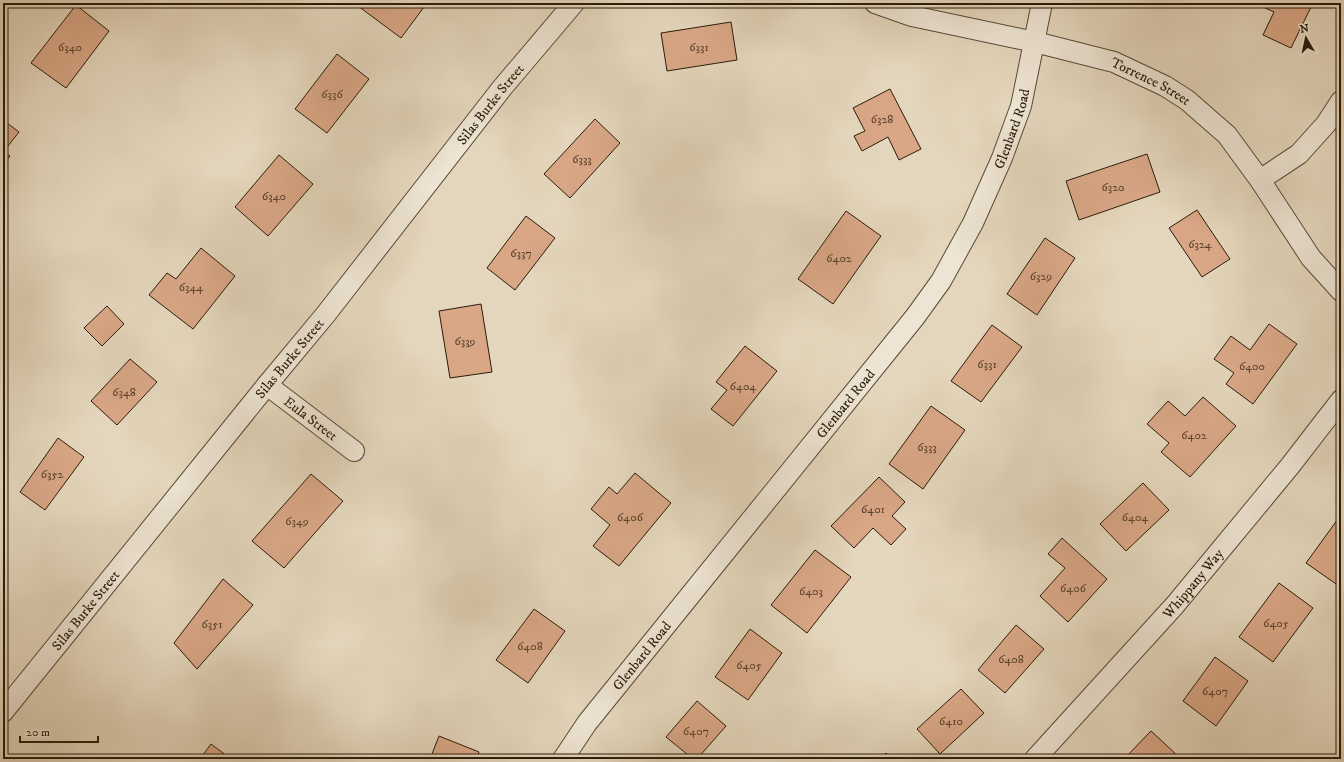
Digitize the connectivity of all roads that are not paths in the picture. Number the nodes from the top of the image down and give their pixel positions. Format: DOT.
graph roads {
  1 [pos="574,3"];
  2 [pos="876,3"];
  3 [pos="1042,3"];
  4 [pos="1034,42"];
  5 [pos="1341,101"];
  6 [pos="1260,180"];
  7 [pos="1341,291"];
  8 [pos="268,385"];
  9 [pos="1341,400"];
  10 [pos="354,451"];
  11 [pos="3,712"];
  12 [pos="563,759"];
  13 [pos="1035,759"];
  1 -- 8 [label="street, Silas Burke Street"];
  2 -- 4 [label="street, Torrence Street"];
  3 -- 4 [label="street, Glenbard Road"];
  4 -- 6 [label="street, Torrence Street"];
  4 -- 12 [label="street, Glenbard Road"];
  5 -- 6 [label="street"];
  6 -- 7 [label="street, Torrence Street"];
  8 -- 10 [label="street, Eula Street"];
  8 -- 11 [label="street, Silas Burke Street"];
  9 -- 13 [label="street, Whippany Way"];
}
